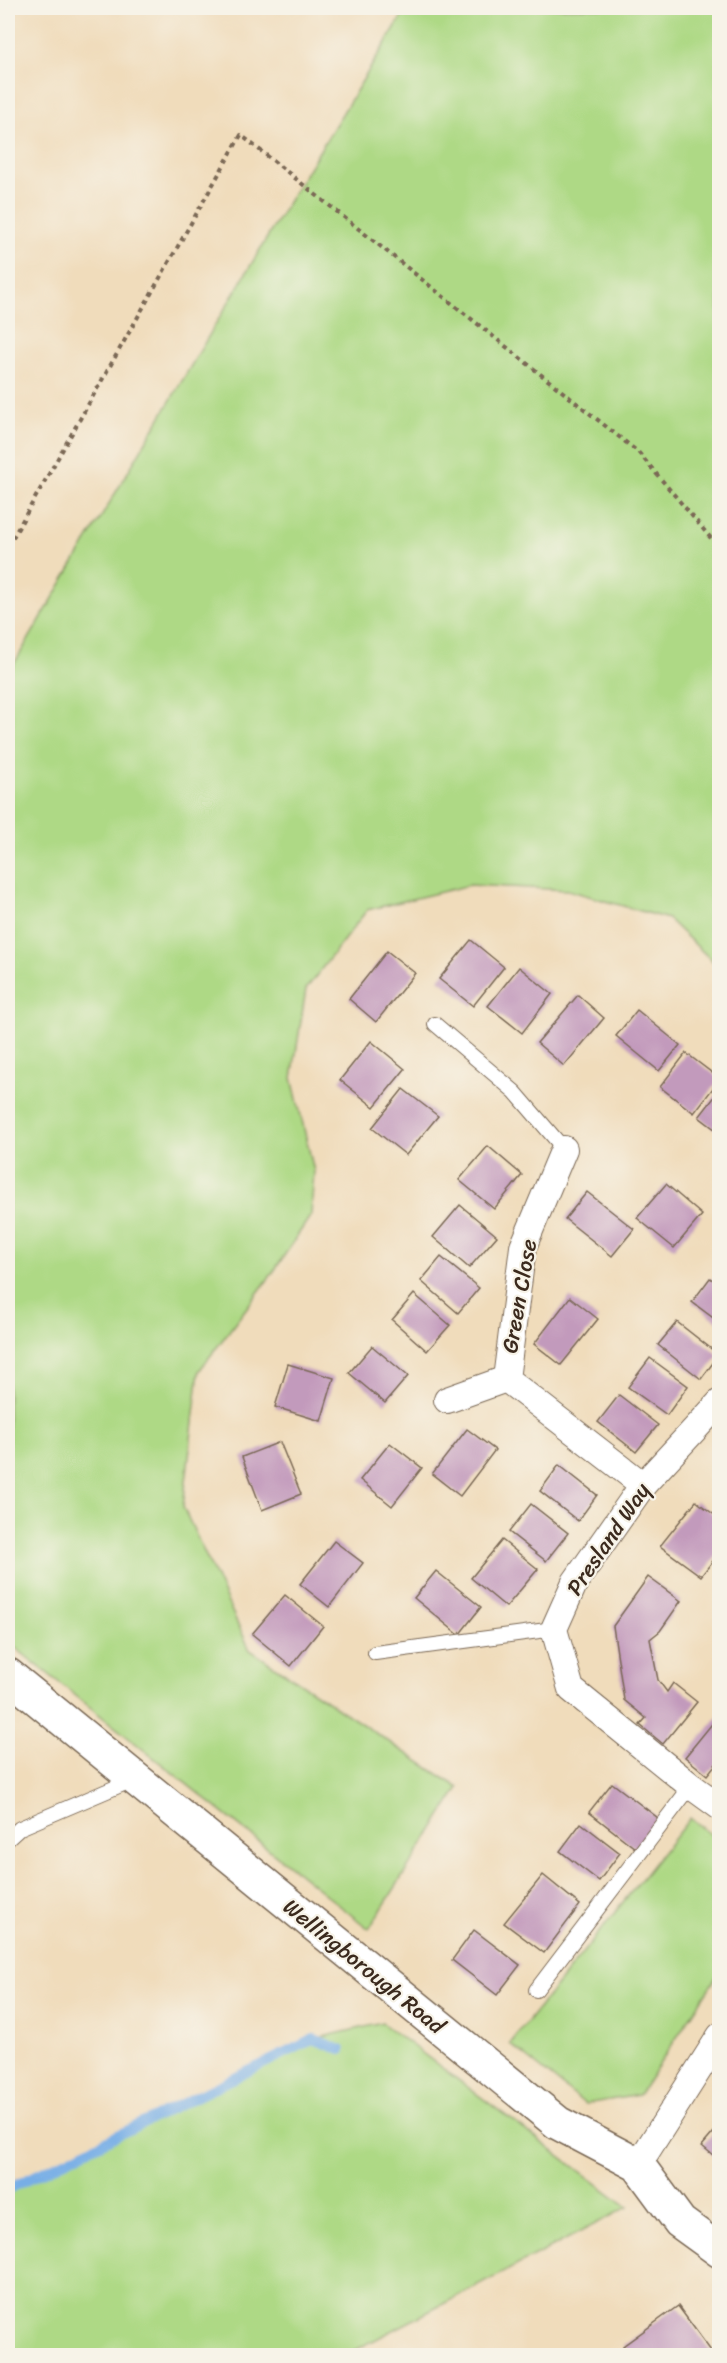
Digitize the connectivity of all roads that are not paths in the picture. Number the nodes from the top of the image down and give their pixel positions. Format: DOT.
graph roads {
  1 [pos="435,1024"];
  2 [pos="564,1149"];
  3 [pos="506,1379"];
  4 [pos="447,1400"];
  5 [pos="720,1402"];
  6 [pos="643,1485"];
  7 [pos="554,1629"];
  8 [pos="375,1653"];
  9 [pos="8,1675"];
  10 [pos="135,1779"];
  11 [pos="691,1786"];
  12 [pos="720,1807"];
  13 [pos="8,1839"];
  14 [pos="536,1990"];
  15 [pos="720,2036"];
  16 [pos="638,2165"];
  17 [pos="720,2251"];
  1 -- 2 [label="lane, Green Close"];
  2 -- 3 [label="street, Green Close"];
  3 -- 4 [label="street, Green Close"];
  3 -- 6 [label="street, Green Close"];
  5 -- 6 [label="street, Presland Way"];
  6 -- 7 [label="street, Presland Way"];
  7 -- 8 [label="lane"];
  7 -- 11 [label="street"];
  9 -- 10 [label="main road, Wellingborough Road"];
  10 -- 13 [label="lane"];
  10 -- 16 [label="main road, Wellingborough Road"];
  11 -- 12 [label="street"];
  11 -- 14 [label="lane"];
  15 -- 16 [label="street"];
  16 -- 17 [label="main road, Wellingborough Road"];
}
